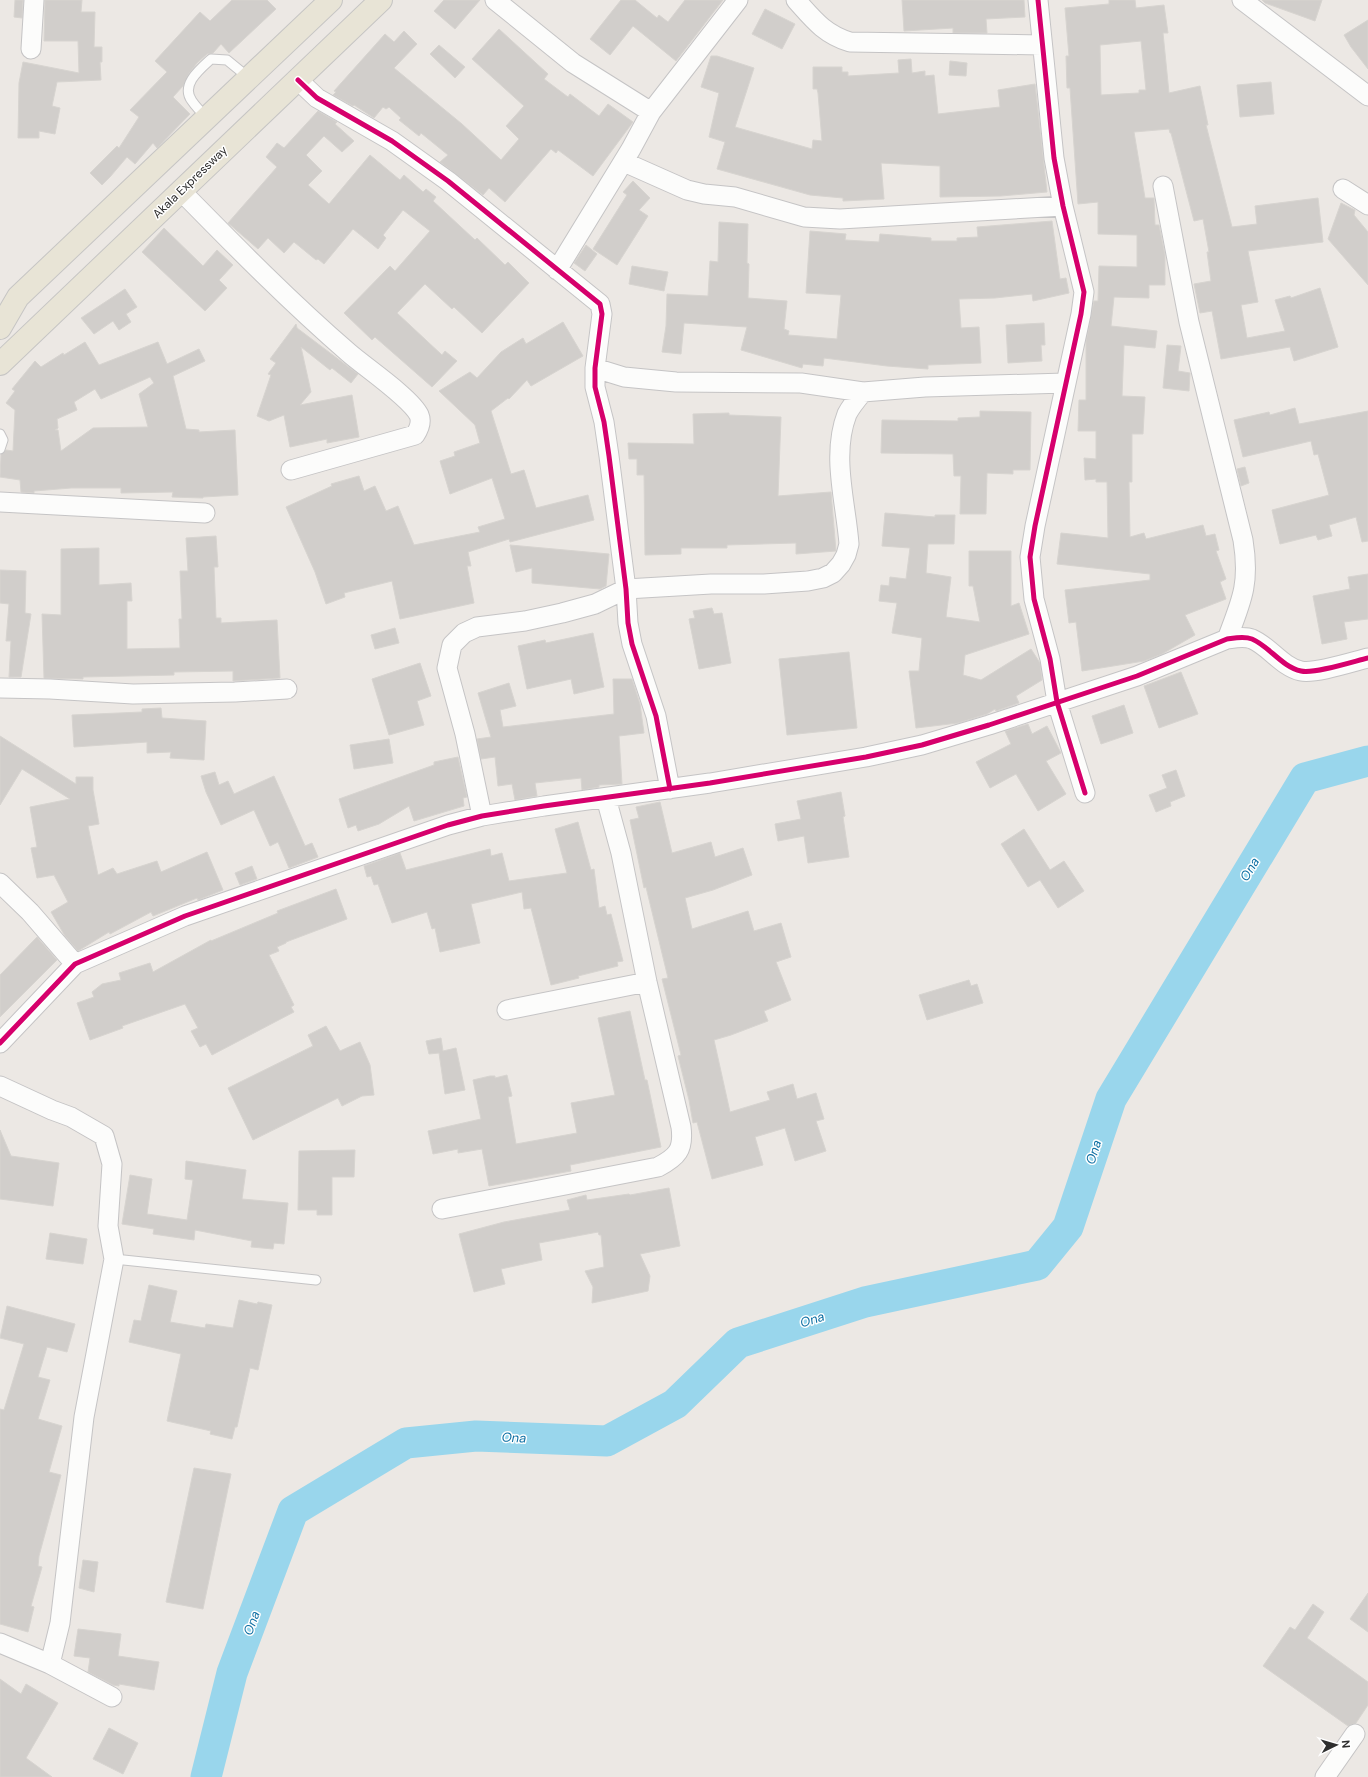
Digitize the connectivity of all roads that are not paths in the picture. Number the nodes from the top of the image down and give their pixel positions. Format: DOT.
graph roads {
  1 [pos="34,0"];
  2 [pos="331,0"];
  3 [pos="381,0"];
  4 [pos="495,0"];
  5 [pos="738,0"];
  6 [pos="796,0"];
  7 [pos="1038,0"];
  8 [pos="1242,0"];
  9 [pos="1042,46"];
  10 [pos="32,49"];
  11 [pos="249,78"];
  12 [pos="298,80"];
  13 [pos="1368,96"];
  14 [pos="651,112"];
  15 [pos="207,118"];
  16 [pos="624,162"];
  17 [pos="1163,186"];
  18 [pos="1343,189"];
  19 [pos="181,191"];
  20 [pos="1368,205"];
  21 [pos="1064,206"];
  22 [pos="557,270"];
  23 [pos="0,328"];
  24 [pos="0,364"];
  25 [pos="595,368"];
  26 [pos="1065,383"];
  27 [pos="863,392"];
  28 [pos="0,434"];
  29 [pos="0,450"];
  30 [pos="291,470"];
  31 [pos="0,502"];
  32 [pos="205,513"];
  33 [pos="626,589"];
  34 [pos="1227,639"];
  35 [pos="1368,658"];
  36 [pos="0,688"];
  37 [pos="286,689"];
  38 [pos="1057,702"];
  39 [pos="670,789"];
  40 [pos="1085,793"];
  41 [pos="606,798"];
  42 [pos="482,816"];
  43 [pos="0,883"];
  44 [pos="75,964"];
  45 [pos="647,982"];
  46 [pos="507,1010"];
  47 [pos="0,1044"];
  48 [pos="0,1086"];
  49 [pos="442,1209"];
  50 [pos="114,1259"];
  51 [pos="316,1280"];
  52 [pos="0,1643"];
  53 [pos="50,1664"];
  54 [pos="112,1698"];
  55 [pos="1355,1734"];
  56 [pos="1325,1777"];
  1 -- 10 [label="street"];
  2 -- 11 [label="main road"];
  3 -- 12 [label="main road, Akala Expressway"];
  4 -- 14 [label="street"];
  5 -- 14 [label="street"];
  6 -- 9 [label="street"];
  7 -- 9 [label="street"];
  8 -- 13 [label="street"];
  9 -- 21 [label="street"];
  11 -- 15 [label="main road"];
  11 -- 15 [label="lane"];
  12 -- 19 [label="main road, Akala Expressway"];
  12 -- 22 [label="street"];
  14 -- 16 [label="street"];
  15 -- 23 [label="main road"];
  16 -- 21 [label="street"];
  16 -- 22 [label="street"];
  17 -- 34 [label="street"];
  18 -- 20 [label="street"];
  19 -- 24 [label="main road, Akala Expressway"];
  19 -- 30 [label="street"];
  21 -- 26 [label="street"];
  22 -- 25 [label="street"];
  25 -- 27 [label="street"];
  25 -- 33 [label="street"];
  26 -- 27 [label="street"];
  26 -- 38 [label="street"];
  27 -- 33 [label="street"];
  28 -- 29 [label="lane"];
  31 -- 32 [label="street"];
  33 -- 39 [label="street"];
  33 -- 42 [label="street"];
  34 -- 35 [label="street"];
  34 -- 38 [label="street"];
  36 -- 37 [label="street"];
  38 -- 39 [label="street"];
  38 -- 40 [label="street"];
  39 -- 41 [label="street"];
  41 -- 42 [label="street"];
  41 -- 45 [label="street"];
  42 -- 44 [label="street"];
  43 -- 44 [label="street"];
  44 -- 47 [label="street"];
  45 -- 46 [label="street"];
  45 -- 49 [label="street"];
  48 -- 50 [label="street"];
  50 -- 51 [label="lane"];
  50 -- 53 [label="street"];
  52 -- 53 [label="street"];
  53 -- 54 [label="street"];
  55 -- 56 [label="street"];
}
